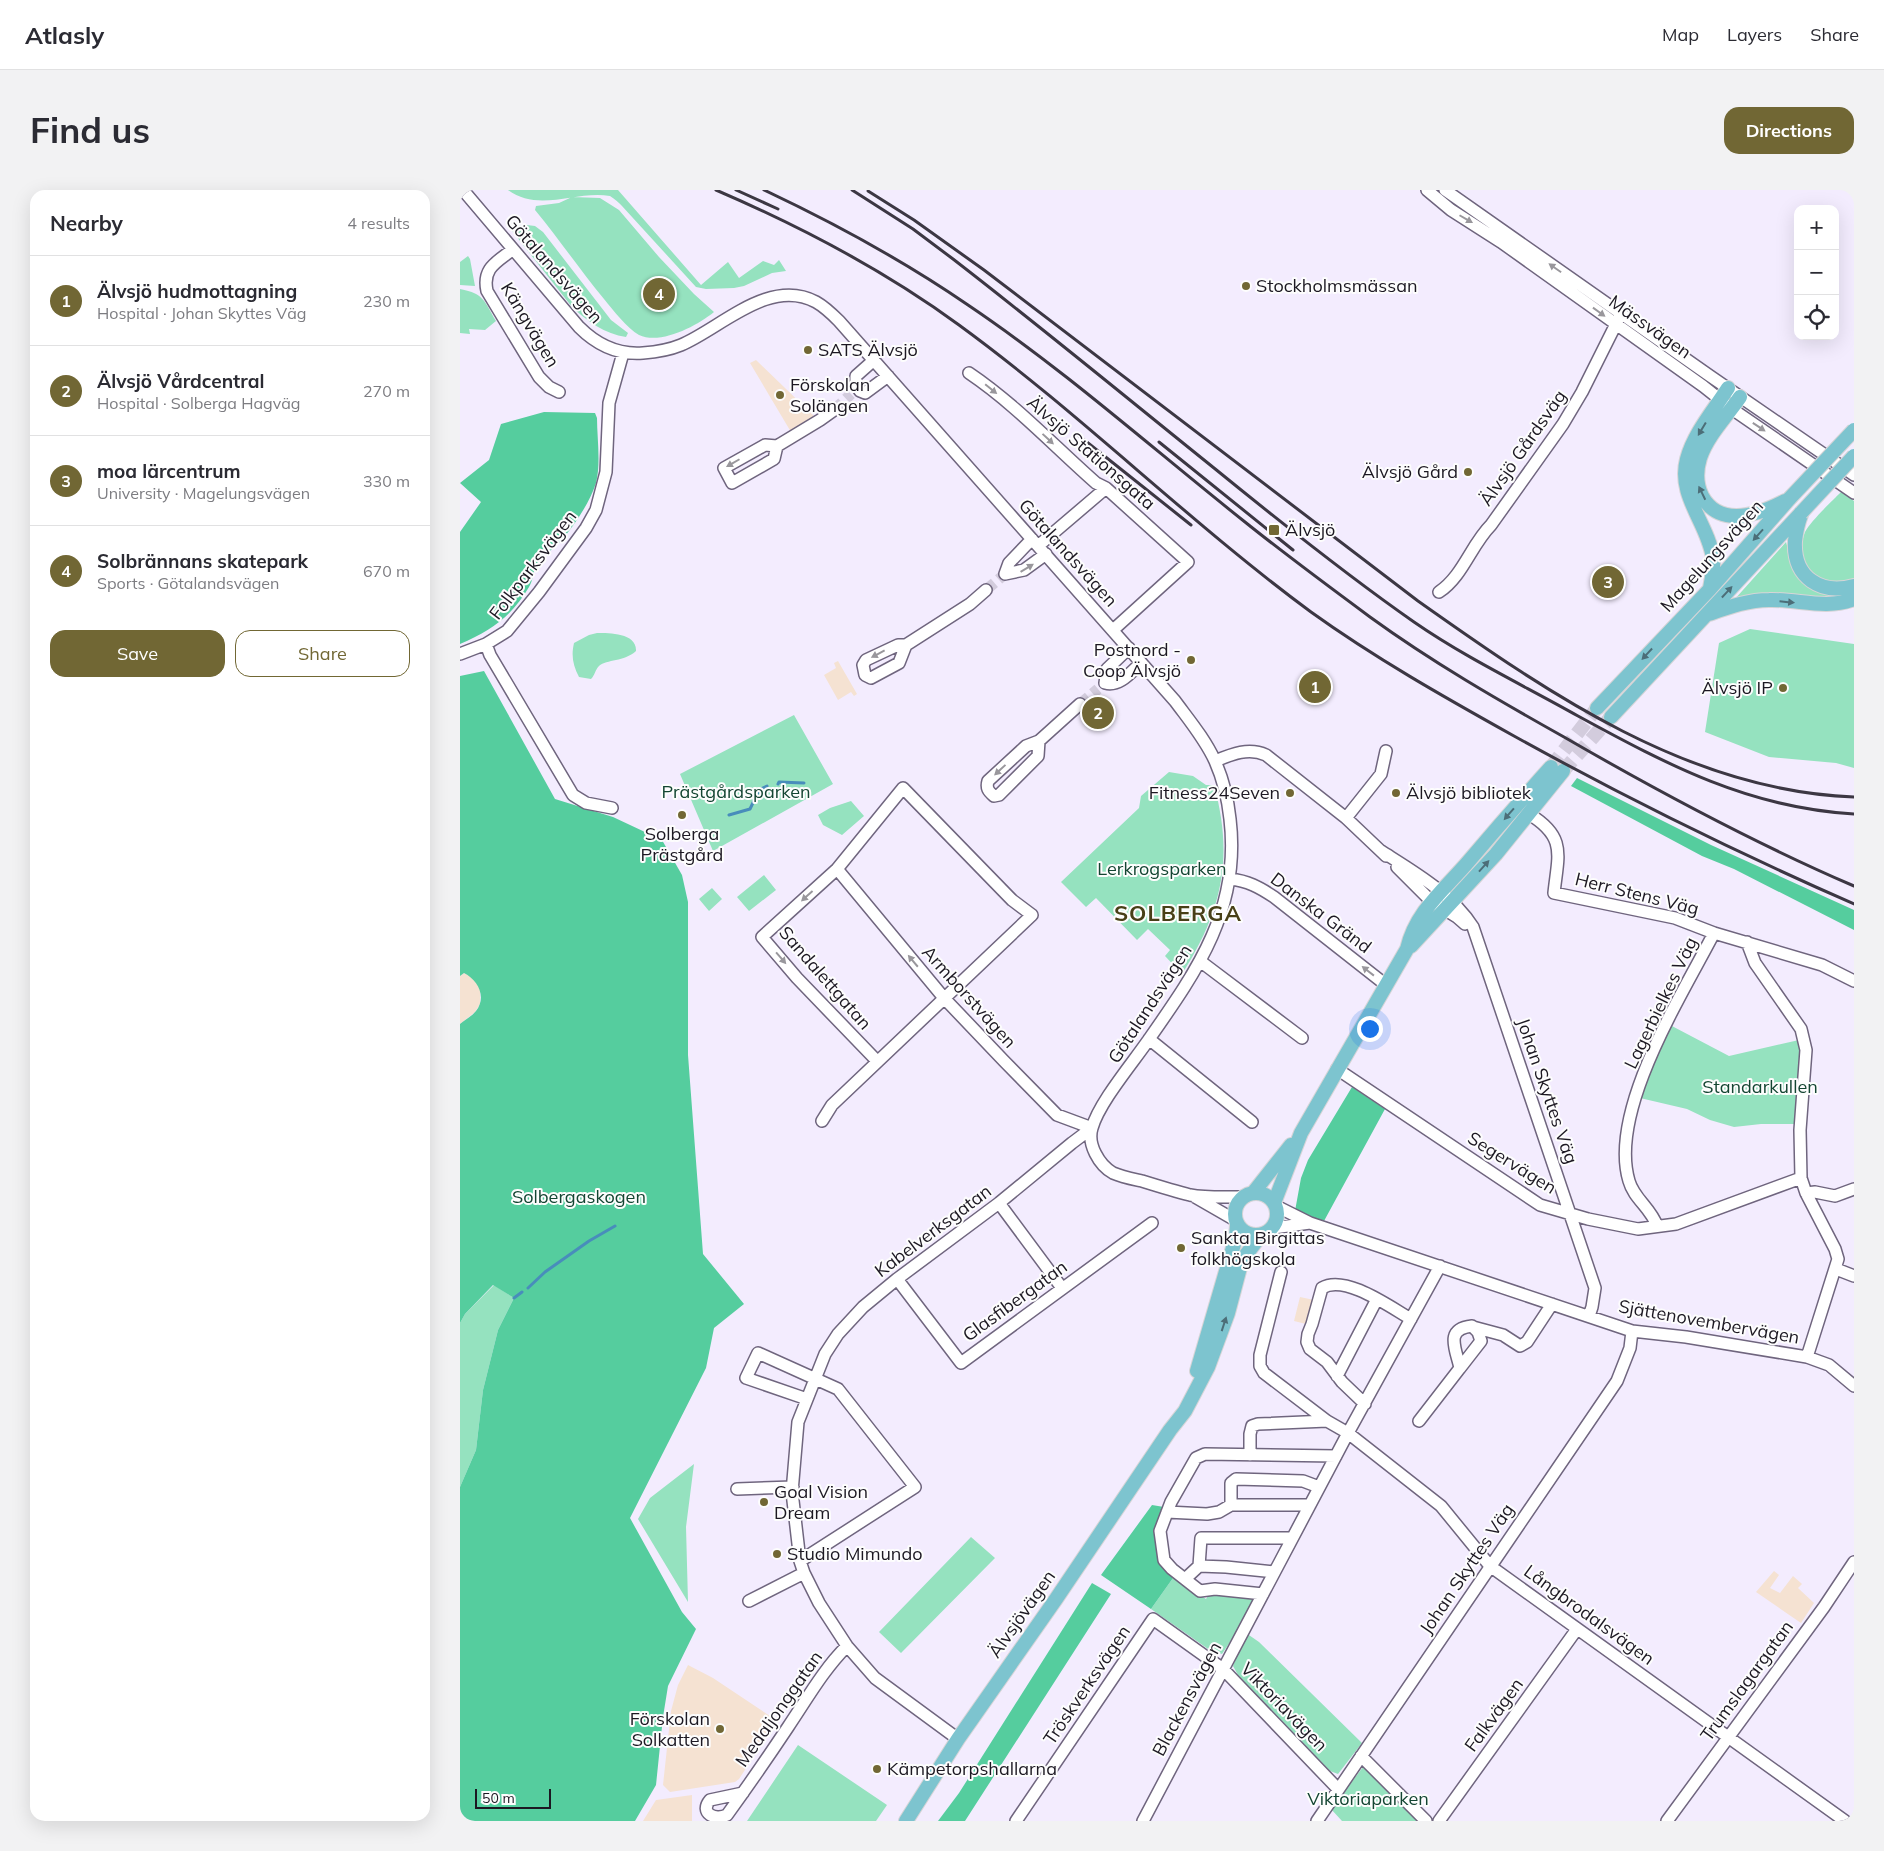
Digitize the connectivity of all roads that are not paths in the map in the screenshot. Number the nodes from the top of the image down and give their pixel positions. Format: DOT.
graph roads {
  1 [pos="463,190"];
  2 [pos="1427,190"];
  3 [pos="1445,190"];
  4 [pos="512,250"];
  5 [pos="1619,319"];
  6 [pos="623,353"];
  7 [pos="874,360"];
  8 [pos="969,373"];
  9 [pos="888,376"];
  10 [pos="559,392"];
  11 [pos="1724,394"];
  12 [pos="1740,397"];
  13 [pos="1732,409"];
  14 [pos="834,410"];
  15 [pos="1854,430"];
  16 [pos="777,446"];
  17 [pos="1854,456"];
  18 [pos="1854,475"];
  19 [pos="1106,488"];
  20 [pos="1854,492"];
  21 [pos="1790,498"];
  22 [pos="1801,513"];
  23 [pos="1039,546"];
  24 [pos="1854,586"];
  25 [pos="1710,588"];
  26 [pos="986,590"];
  27 [pos="1439,592"];
  28 [pos="1854,599"];
  29 [pos="1706,615"];
  30 [pos="1113,630"];
  31 [pos="486,644"];
  32 [pos="906,646"];
  33 [pos="1129,648"];
  34 [pos="460,654"];
  35 [pos="1141,663"];
  36 [pos="1080,704"];
  37 [pos="1597,708"];
  38 [pos="1611,717"];
  39 [pos="1039,741"];
  40 [pos="1386,751"];
  41 [pos="1215,761"];
  42 [pos="612,808"];
  43 [pos="1529,814"];
  44 [pos="1346,818"];
  45 [pos="837,869"];
  46 [pos="1230,879"];
  47 [pos="1436,896"];
  48 [pos="1447,906"];
  49 [pos="1714,933"];
  50 [pos="1747,942"];
  51 [pos="1407,949"];
  52 [pos="1200,962"];
  53 [pos="1854,981"];
  54 [pos="1386,985"];
  55 [pos="944,998"];
  56 [pos="1302,1038"];
  57 [pos="1149,1039"];
  58 [pos="877,1061"];
  59 [pos="1337,1069"];
  60 [pos="822,1121"];
  61 [pos="1252,1122"];
  62 [pos="1092,1128"];
  63 [pos="1300,1132"];
  64 [pos="1801,1178"];
  65 [pos="1854,1189"];
  66 [pos="1806,1194"];
  67 [pos="1191,1195"];
  68 [pos="1248,1195"];
  69 [pos="999,1203"];
  70 [pos="1275,1204"];
  71 [pos="1570,1214"];
  72 [pos="1236,1222"];
  73 [pos="1152,1223"];
  74 [pos="1310,1223"];
  75 [pos="1657,1226"];
  76 [pos="1267,1231"];
  77 [pos="1440,1266"];
  78 [pos="1836,1269"];
  79 [pos="1281,1272"];
  80 [pos="1854,1276"];
  81 [pos="897,1278"];
  82 [pos="1062,1288"];
  83 [pos="1377,1299"];
  84 [pos="1552,1304"];
  85 [pos="1589,1316"];
  86 [pos="1411,1319"];
  87 [pos="1472,1326"];
  88 [pos="1632,1331"];
  89 [pos="1807,1357"];
  90 [pos="1460,1368"];
  91 [pos="1337,1376"];
  92 [pos="814,1378"];
  93 [pos="1854,1386"];
  94 [pos="807,1399"];
  95 [pos="1364,1404"];
  96 [pos="1328,1421"];
  97 [pos="1419,1421"];
  98 [pos="1170,1430"];
  99 [pos="1348,1433"];
  100 [pos="1250,1455"];
  101 [pos="1336,1456"];
  102 [pos="793,1487"];
  103 [pos="1319,1487"];
  104 [pos="737,1489"];
  105 [pos="1231,1505"];
  106 [pos="1310,1505"];
  107 [pos="1167,1512"];
  108 [pos="1292,1538"];
  109 [pos="800,1561"];
  110 [pos="1854,1562"];
  111 [pos="1199,1566"];
  112 [pos="1490,1566"];
  113 [pos="1274,1572"];
  114 [pos="804,1573"];
  115 [pos="1185,1579"];
  116 [pos="1263,1594"];
  117 [pos="749,1601"];
  118 [pos="1153,1619"];
  119 [pos="1577,1629"];
  120 [pos="847,1646"];
  121 [pos="1223,1669"];
  122 [pos="1728,1737"];
  123 [pos="958,1739"];
  124 [pos="1361,1756"];
  125 [pos="1338,1789"];
  126 [pos="743,1793"];
  127 [pos="906,1821"];
  128 [pos="1016,1821"];
  129 [pos="1143,1821"];
  130 [pos="1317,1821"];
  131 [pos="1426,1821"];
  132 [pos="1439,1821"];
  133 [pos="1667,1821"];
  134 [pos="1845,1821"];
  1 -- 4 [label="street, Götalandsvägen"];
  2 -- 5 [label="street, Mässvägen, one-way"];
  5 -- 3 [label="street, Mässvägen, one-way"];
  4 -- 6 [label="street, Götalandsvägen"];
  4 -- 10 [label="street, Kängvägen"];
  5 -- 11 [label="street, Mässvägen"];
  5 -- 27 [label="street, Älvsjö Gårdsväg"];
  6 -- 7 [label="street, Götalandsvägen"];
  6 -- 31 [label="street, Folkparksvägen"];
  7 -- 9 [label="street, Götalandsvägen"];
  7 -- 9 [label="street"];
  8 -- 19 [label="street, Älvsjö Stationsgata, one-way"];
  9 -- 23 [label="street, Götalandsvägen"];
  11 -- 12 [label="street, Mässvägen"];
  11 -- 13 [label="street, Mässvägen"];
  11 -- 25 [label="main road, one-way"];
  12 -- 13 [label="main road"];
  12 -- 18 [label="street, Mässvägen"];
  13 -- 20 [label="street, Mässvägen, one-way"];
  21 -- 13 [label="main road, one-way"];
  14 -- 16 [label="street"];
  15 -- 21 [label="main road, Magelungsvägen, bridge"];
  17 -- 22 [label="main road, Magelungsvägen, bridge"];
  19 -- 23 [label="street"];
  19 -- 30 [label="street, Älvsjö Stationsgata"];
  21 -- 25 [label="main road, Magelungsvägen, one-way"];
  22 -- 24 [label="main road"];
  29 -- 22 [label="main road, Magelungsvägen, one-way"];
  23 -- 30 [label="street, Götalandsvägen"];
  25 -- 37 [label="main road, Magelungsvägen, one-way"];
  26 -- 32 [label="street"];
  29 -- 28 [label="main road, one-way"];
  29 -- 38 [label="main road, Magelungsvägen"];
  30 -- 33 [label="street, Götalandsvägen"];
  31 -- 34 [label="street, Folkparksvägen"];
  31 -- 42 [label="street, Folkparksvägen"];
  33 -- 35 [label="street, Götalandsvägen"];
  33 -- 35 [label="street"];
  35 -- 41 [label="street, Götalandsvägen"];
  36 -- 39 [label="street"];
  39 -- 39 [label="street, one-way"];
  40 -- 44 [label="street"];
  41 -- 44 [label="street, Johan Skyttes Väg"];
  41 -- 46 [label="street, Götalandsvägen"];
  43 -- 47 [label="main road, one-way"];
  48 -- 43 [label="main road, one-way"];
  43 -- 49 [label="street, Herr Stens Väg"];
  44 -- 47 [label="street, Johan Skyttes Väg"];
  55 -- 45 [label="street, Armborstvägen, one-way"];
  45 -- 55 [label="street, Sandalettgatan"];
  45 -- 58 [label="street, Sandalettgatan, one-way"];
  46 -- 52 [label="street, Götalandsvägen"];
  54 -- 46 [label="street, Danska Gränd, one-way"];
  47 -- 48 [label="street, Johan Skyttes Väg"];
  47 -- 51 [label="main road"];
  48 -- 51 [label="main road"];
  48 -- 71 [label="street, Johan Skyttes Väg"];
  49 -- 50 [label="street, Herr Stens Väg"];
  49 -- 75 [label="street, Lagerbielkes Väg"];
  50 -- 53 [label="street, Herr Stens Väg"];
  50 -- 64 [label="street"];
  51 -- 54 [label="main road"];
  52 -- 56 [label="street"];
  52 -- 57 [label="street, Götalandsvägen"];
  54 -- 59 [label="main road"];
  55 -- 58 [label="street"];
  55 -- 62 [label="street, Armborstvägen"];
  57 -- 61 [label="street"];
  57 -- 62 [label="street, Götalandsvägen"];
  58 -- 60 [label="street"];
  59 -- 63 [label="main road"];
  59 -- 71 [label="street, Segervägen"];
  62 -- 67 [label="street"];
  62 -- 69 [label="street, Kabelverksgatan"];
  63 -- 68 [label="main road"];
  63 -- 70 [label="main road"];
  64 -- 66 [label="street"];
  64 -- 75 [label="street, Segervägen"];
  65 -- 66 [label="street"];
  66 -- 78 [label="street"];
  67 -- 68 [label="street"];
  67 -- 72 [label="street"];
  68 -- 70 [label="main road"];
  68 -- 72 [label="main road"];
  69 -- 81 [label="street, Kabelverksgatan"];
  69 -- 82 [label="street"];
  70 -- 74 [label="street, Sjättenovembervägen"];
  70 -- 76 [label="main road"];
  71 -- 75 [label="street, Segervägen"];
  71 -- 85 [label="street, Johan Skyttes Väg"];
  72 -- 76 [label="main road"];
  72 -- 98 [label="main road, Älvsjövägen"];
  73 -- 82 [label="street, Glasfibergatan"];
  74 -- 76 [label="street, Sjättenovembervägen"];
  74 -- 77 [label="street, Sjättenovembervägen"];
  98 -- 76 [label="main road, Älvsjövägen, one-way"];
  77 -- 84 [label="street, Sjättenovembervägen"];
  77 -- 86 [label="street, Blackensvägen"];
  78 -- 80 [label="street"];
  78 -- 89 [label="street"];
  79 -- 96 [label="street, Långbrodalsvägen"];
  81 -- 82 [label="street, Glasfibergatan"];
  81 -- 92 [label="street, Kabelverksgatan"];
  83 -- 86 [label="street"];
  83 -- 91 [label="street"];
  83 -- 91 [label="street"];
  84 -- 85 [label="street, Sjättenovembervägen"];
  84 -- 87 [label="street"];
  85 -- 88 [label="street, Sjättenovembervägen"];
  86 -- 95 [label="street, Blackensvägen"];
  87 -- 90 [label="street"];
  87 -- 90 [label="street"];
  88 -- 89 [label="street, Sjättenovembervägen"];
  88 -- 112 [label="street, Johan Skyttes Väg"];
  89 -- 93 [label="street, Sjättenovembervägen"];
  90 -- 97 [label="street"];
  91 -- 95 [label="street"];
  92 -- 94 [label="street, Kabelverksgatan"];
  92 -- 94 [label="street"];
  92 -- 109 [label="street"];
  94 -- 102 [label="street, Kabelverksgatan"];
  95 -- 99 [label="street, Blackensvägen"];
  96 -- 99 [label="street, Långbrodalsvägen"];
  96 -- 100 [label="street"];
  98 -- 123 [label="main road, Älvsjövägen"];
  99 -- 101 [label="street, Blackensvägen"];
  99 -- 112 [label="street, Långbrodalsvägen"];
  100 -- 101 [label="street"];
  100 -- 107 [label="street"];
  101 -- 103 [label="street, Blackensvägen"];
  102 -- 104 [label="street"];
  102 -- 109 [label="street, Kabelverksgatan"];
  103 -- 105 [label="street"];
  103 -- 106 [label="street, Blackensvägen"];
  105 -- 106 [label="street"];
  105 -- 107 [label="street"];
  106 -- 108 [label="street, Blackensvägen"];
  107 -- 115 [label="street"];
  108 -- 111 [label="street"];
  108 -- 113 [label="street, Blackensvägen"];
  109 -- 114 [label="street, Kabelverksgatan"];
  110 -- 122 [label="street, Trumslagargatan"];
  111 -- 113 [label="street"];
  111 -- 115 [label="street"];
  112 -- 119 [label="street, Långbrodalsvägen"];
  112 -- 124 [label="street, Johan Skyttes Väg"];
  113 -- 116 [label="street, Blackensvägen"];
  114 -- 117 [label="street"];
  114 -- 120 [label="street, Kabelverksgatan"];
  115 -- 116 [label="street"];
  116 -- 121 [label="street, Blackensvägen"];
  118 -- 121 [label="street, Viktoriavägen"];
  118 -- 128 [label="street, Tröskverksvägen"];
  119 -- 122 [label="street, Långbrodalsvägen"];
  119 -- 132 [label="street, Falkvägen"];
  120 -- 123 [label="street, Kabelverksgatan"];
  120 -- 126 [label="street, Medaljonggatan"];
  121 -- 125 [label="street, Viktoriavägen"];
  121 -- 129 [label="street, Blackensvägen"];
  122 -- 133 [label="street, Trumslagargatan"];
  122 -- 134 [label="street, Långbrodalsvägen"];
  123 -- 127 [label="main road, Älvsjövägen"];
  124 -- 125 [label="street, Johan Skyttes Väg"];
  124 -- 131 [label="street"];
  125 -- 130 [label="street, Johan Skyttes Väg"];
}
